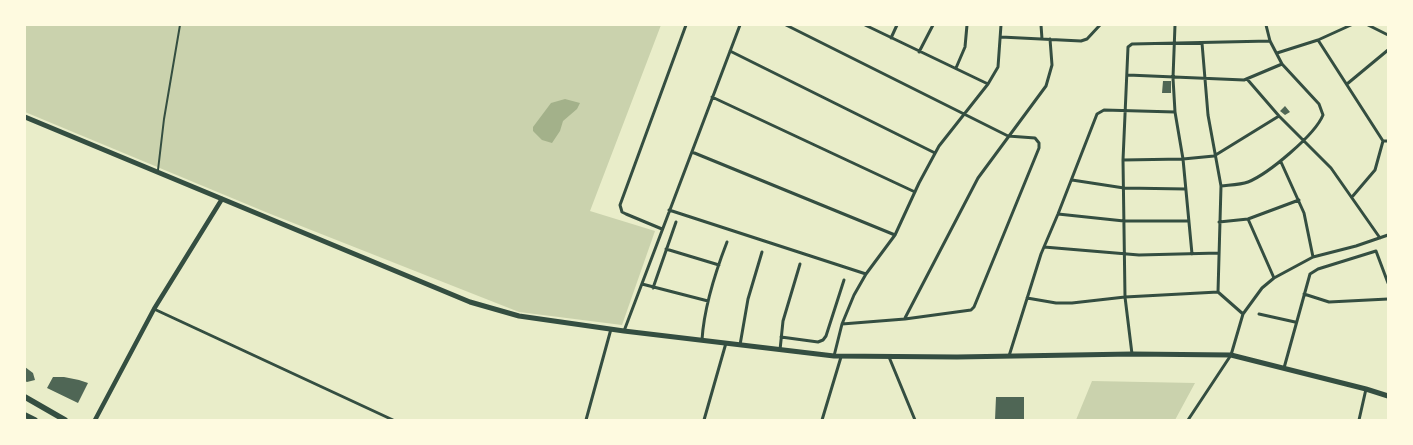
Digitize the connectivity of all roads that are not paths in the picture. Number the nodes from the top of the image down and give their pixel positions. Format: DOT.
graph roads {
  1 [pos="180,25"];
  2 [pos="686,25"];
  3 [pos="740,25"];
  4 [pos="786,25"];
  5 [pos="865,25"];
  6 [pos="898,25"];
  7 [pos="933,25"];
  8 [pos="966,25"];
  9 [pos="1001,25"];
  10 [pos="1041,25"];
  11 [pos="1100,25"];
  12 [pos="1175,25"];
  13 [pos="1266,25"];
  14 [pos="1351,25"];
  15 [pos="1368,25"];
  16 [pos="1388,35"];
  17 [pos="1001,37"];
  18 [pos="891,38"];
  19 [pos="1042,39"];
  20 [pos="1050,39"];
  21 [pos="1318,40"];
  22 [pos="1270,41"];
  23 [pos="1202,43"];
  24 [pos="1174,44"];
  25 [pos="1388,50"];
  26 [pos="730,51"];
  27 [pos="919,52"];
  28 [pos="1277,53"];
  29 [pos="1282,64"];
  30 [pos="956,68"];
  31 [pos="1128,75"];
  32 [pos="1173,78"];
  33 [pos="1205,78"];
  34 [pos="1247,79"];
  35 [pos="988,84"];
  36 [pos="1347,84"];
  37 [pos="712,97"];
  38 [pos="1126,111"];
  39 [pos="1176,112"];
  40 [pos="965,114"];
  41 [pos="1279,116"];
  42 [pos="25,117"];
  43 [pos="1008,136"];
  44 [pos="1304,139"];
  45 [pos="1388,140"];
  46 [pos="1383,142"];
  47 [pos="692,152"];
  48 [pos="935,153"];
  49 [pos="1214,156"];
  50 [pos="1183,159"];
  51 [pos="1123,160"];
  52 [pos="1280,162"];
  53 [pos="158,172"];
  54 [pos="1072,180"];
  55 [pos="1221,186"];
  56 [pos="1124,188"];
  57 [pos="1186,189"];
  58 [pos="915,192"];
  59 [pos="1352,196"];
  60 [pos="222,199"];
  61 [pos="1299,200"];
  62 [pos="669,210"];
  63 [pos="1058,214"];
  64 [pos="1248,219"];
  65 [pos="1124,221"];
  66 [pos="1189,221"];
  67 [pos="676,222"];
  68 [pos="1220,222"];
  69 [pos="662,229"];
  70 [pos="895,235"];
  71 [pos="1388,235"];
  72 [pos="1380,238"];
  73 [pos="727,242"];
  74 [pos="1044,247"];
  75 [pos="666,249"];
  76 [pos="762,252"];
  77 [pos="1219,253"];
  78 [pos="1125,254"];
  79 [pos="1192,254"];
  80 [pos="1313,257"];
  81 [pos="800,264"];
  82 [pos="719,265"];
  83 [pos="866,274"];
  84 [pos="1274,278"];
  85 [pos="844,280"];
  86 [pos="1388,283"];
  87 [pos="642,284"];
  88 [pos="653,288"];
  89 [pos="1218,292"];
  90 [pos="1304,294"];
  91 [pos="1125,297"];
  92 [pos="1027,298"];
  93 [pos="1388,299"];
  94 [pos="708,301"];
  95 [pos="154,309"];
  96 [pos="1243,314"];
  97 [pos="1259,314"];
  98 [pos="905,319"];
  99 [pos="1296,322"];
  100 [pos="842,324"];
  101 [pos="610,329"];
  102 [pos="624,331"];
  103 [pos="781,338"];
  104 [pos="702,340"];
  105 [pos="726,343"];
  106 [pos="740,345"];
  107 [pos="780,350"];
  108 [pos="1132,354"];
  109 [pos="1231,355"];
  110 [pos="834,356"];
  111 [pos="1009,356"];
  112 [pos="841,357"];
  113 [pos="888,357"];
  114 [pos="1284,368"];
  115 [pos="1366,389"];
  116 [pos="1388,396"];
  117 [pos="25,397"];
  118 [pos="25,415"];
  119 [pos="35,420"];
  120 [pos="65,420"];
  121 [pos="95,420"];
  122 [pos="393,420"];
  123 [pos="586,420"];
  124 [pos="704,420"];
  125 [pos="822,420"];
  126 [pos="915,420"];
  127 [pos="1188,420"];
  128 [pos="1359,420"];
  1 -- 53 [label="lane"];
  2 -- 69 [label="street"];
  3 -- 26 [label="street"];
  4 -- 40 [label="street"];
  5 -- 18 [label="street"];
  6 -- 18 [label="street"];
  7 -- 27 [label="street"];
  8 -- 30 [label="street"];
  9 -- 17 [label="street"];
  10 -- 19 [label="street"];
  11 -- 20 [label="street"];
  12 -- 24 [label="street"];
  13 -- 22 [label="street"];
  14 -- 21 [label="street"];
  15 -- 16 [label="street"];
  17 -- 19 [label="street"];
  17 -- 35 [label="street"];
  18 -- 27 [label="street"];
  19 -- 20 [label="street"];
  20 -- 43 [label="street"];
  21 -- 28 [label="street"];
  21 -- 36 [label="street"];
  22 -- 23 [label="street"];
  22 -- 28 [label="street"];
  23 -- 24 [label="street"];
  23 -- 33 [label="street"];
  24 -- 31 [label="street"];
  24 -- 32 [label="street"];
  25 -- 36 [label="street"];
  26 -- 37 [label="street"];
  26 -- 48 [label="street"];
  27 -- 30 [label="street"];
  28 -- 29 [label="street"];
  29 -- 34 [label="street"];
  29 -- 44 [label="street"];
  30 -- 35 [label="street"];
  31 -- 32 [label="street"];
  31 -- 38 [label="street"];
  32 -- 33 [label="street"];
  32 -- 39 [label="street"];
  33 -- 34 [label="street"];
  33 -- 49 [label="street"];
  34 -- 41 [label="street"];
  35 -- 40 [label="street"];
  36 -- 46 [label="street"];
  37 -- 47 [label="street"];
  37 -- 58 [label="street"];
  38 -- 39 [label="street"];
  38 -- 51 [label="street"];
  38 -- 54 [label="street"];
  39 -- 50 [label="street"];
  40 -- 43 [label="street"];
  40 -- 48 [label="street"];
  41 -- 44 [label="street"];
  41 -- 49 [label="street"];
  42 -- 53 [label="main road"];
  43 -- 98 [label="street"];
  43 -- 98 [label="street"];
  44 -- 52 [label="street"];
  44 -- 59 [label="street"];
  45 -- 46 [label="street"];
  46 -- 59 [label="street"];
  47 -- 62 [label="street"];
  47 -- 70 [label="street"];
  48 -- 58 [label="street"];
  49 -- 50 [label="street"];
  49 -- 55 [label="street"];
  50 -- 51 [label="street"];
  50 -- 57 [label="street"];
  51 -- 56 [label="street"];
  52 -- 55 [label="street"];
  52 -- 61 [label="street"];
  53 -- 60 [label="main road"];
  54 -- 56 [label="street"];
  54 -- 63 [label="street"];
  55 -- 68 [label="street"];
  56 -- 57 [label="street"];
  56 -- 65 [label="street"];
  57 -- 66 [label="street"];
  58 -- 70 [label="street"];
  59 -- 72 [label="street"];
  60 -- 95 [label="street"];
  60 -- 101 [label="main road"];
  61 -- 64 [label="street"];
  61 -- 80 [label="street"];
  62 -- 69 [label="street"];
  62 -- 83 [label="street"];
  63 -- 65 [label="street"];
  63 -- 74 [label="street"];
  64 -- 68 [label="street"];
  64 -- 84 [label="street"];
  65 -- 66 [label="street"];
  65 -- 78 [label="street"];
  66 -- 79 [label="street"];
  67 -- 75 [label="street"];
  68 -- 77 [label="street"];
  69 -- 87 [label="street"];
  70 -- 83 [label="street"];
  71 -- 72 [label="street"];
  72 -- 80 [label="street"];
  73 -- 82 [label="street"];
  74 -- 78 [label="street"];
  74 -- 92 [label="street"];
  75 -- 82 [label="street"];
  75 -- 88 [label="street"];
  76 -- 106 [label="street"];
  77 -- 79 [label="street"];
  77 -- 89 [label="street"];
  78 -- 79 [label="street"];
  78 -- 91 [label="street"];
  80 -- 84 [label="street"];
  81 -- 103 [label="street"];
  82 -- 94 [label="street"];
  83 -- 100 [label="street"];
  84 -- 96 [label="street"];
  85 -- 103 [label="street"];
  86 -- 90 [label="street"];
  87 -- 88 [label="street"];
  87 -- 102 [label="street"];
  88 -- 94 [label="street"];
  89 -- 91 [label="street"];
  89 -- 96 [label="street"];
  90 -- 93 [label="street"];
  90 -- 99 [label="street"];
  91 -- 92 [label="street"];
  91 -- 108 [label="street"];
  92 -- 111 [label="street"];
  94 -- 104 [label="street"];
  95 -- 121 [label="street"];
  95 -- 122 [label="street"];
  96 -- 109 [label="street"];
  97 -- 99 [label="street"];
  98 -- 100 [label="street"];
  99 -- 114 [label="street"];
  100 -- 110 [label="street"];
  101 -- 102 [label="main road"];
  101 -- 123 [label="street"];
  102 -- 104 [label="main road"];
  103 -- 107 [label="street"];
  104 -- 105 [label="main road"];
  105 -- 106 [label="main road"];
  105 -- 124 [label="street"];
  106 -- 107 [label="main road"];
  107 -- 110 [label="main road"];
  108 -- 109 [label="main road"];
  108 -- 111 [label="main road"];
  109 -- 114 [label="main road"];
  109 -- 127 [label="street"];
  110 -- 112 [label="main road"];
  111 -- 113 [label="main road"];
  112 -- 113 [label="main road"];
  112 -- 125 [label="street"];
  113 -- 126 [label="street"];
  114 -- 115 [label="main road"];
  115 -- 116 [label="main road"];
  115 -- 128 [label="street"];
  117 -- 120 [label="main road"];
  118 -- 119 [label="main road"];
}
